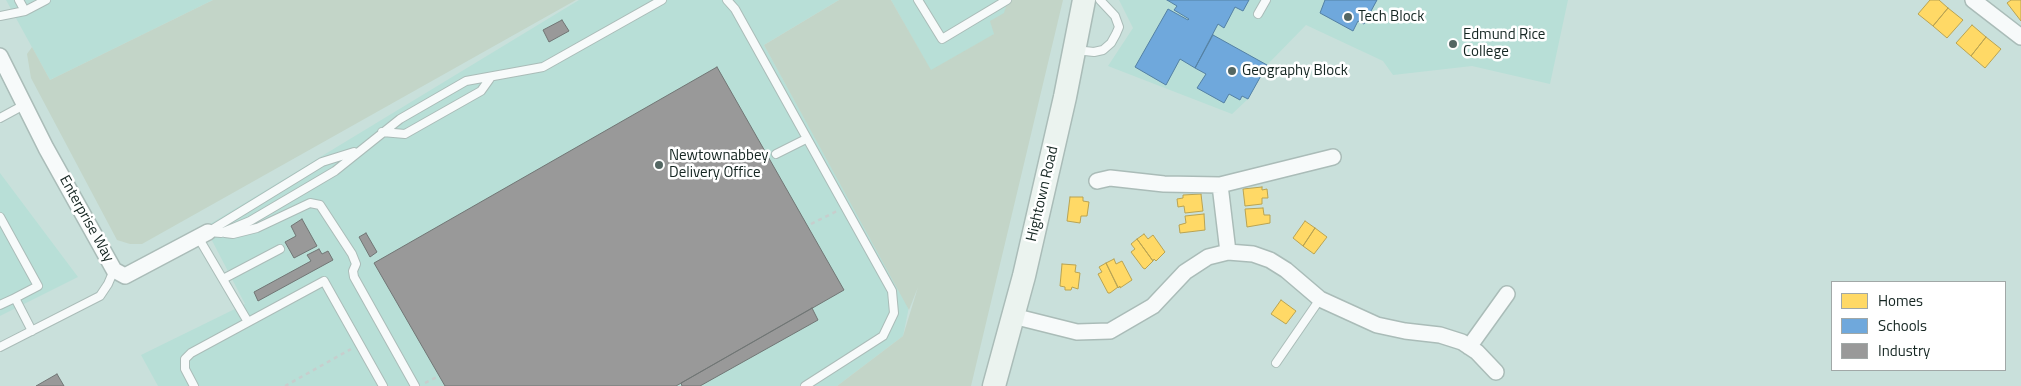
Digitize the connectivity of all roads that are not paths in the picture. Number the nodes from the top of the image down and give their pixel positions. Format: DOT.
graph roads {
  1 [pos="19,0"];
  2 [pos="46,0"];
  3 [pos="662,0"];
  4 [pos="727,0"];
  5 [pos="918,0"];
  6 [pos="1007,0"];
  7 [pos="1084,0"];
  8 [pos="1100,0"];
  9 [pos="1266,0"];
  10 [pos="1982,2"];
  11 [pos="25,11"];
  12 [pos="1258,14"];
  13 [pos="0,16"];
  14 [pos="2021,36"];
  15 [pos="1074,50"];
  16 [pos="0,56"];
  17 [pos="491,77"];
  18 [pos="24,105"];
  19 [pos="0,118"];
  20 [pos="382,132"];
  21 [pos="806,139"];
  22 [pos="358,150"];
  23 [pos="776,154"];
  24 [pos="1333,157"];
  25 [pos="1097,181"];
  26 [pos="1220,185"];
  27 [pos="0,217"];
  28 [pos="209,234"];
  29 [pos="280,249"];
  30 [pos="1228,252"];
  31 [pos="114,270"];
  32 [pos="223,279"];
  33 [pos="1507,294"];
  34 [pos="15,298"];
  35 [pos="1320,300"];
  36 [pos="0,305"];
  37 [pos="1013,316"];
  38 [pos="248,322"];
  39 [pos="32,331"];
  40 [pos="0,347"];
  41 [pos="1469,347"];
  42 [pos="1276,363"];
  43 [pos="1496,372"];
  44 [pos="194,386"];
  45 [pos="383,386"];
  46 [pos="415,386"];
  47 [pos="805,386"];
  48 [pos="994,386"];
  1 -- 11 [label="lane"];
  2 -- 11 [label="lane"];
  3 -- 17 [label="lane"];
  4 -- 21 [label="lane"];
  5 -- 6 [label="lane"];
  7 -- 15 [label="main road, Hightown Road"];
  8 -- 15 [label="lane"];
  9 -- 12 [label="lane"];
  10 -- 14 [label="street"];
  11 -- 13 [label="lane"];
  15 -- 37 [label="main road, Hightown Road"];
  16 -- 18 [label="street, Enterprise Way"];
  17 -- 20 [label="lane"];
  17 -- 20 [label="lane"];
  18 -- 19 [label="lane"];
  18 -- 31 [label="street, Enterprise Way"];
  20 -- 22 [label="lane"];
  21 -- 23 [label="lane"];
  21 -- 47 [label="lane"];
  22 -- 28 [label="lane, Enterprise Way"];
  22 -- 28 [label="lane"];
  24 -- 26 [label="street"];
  25 -- 26 [label="street"];
  26 -- 30 [label="street"];
  27 -- 34 [label="lane"];
  28 -- 31 [label="street, Enterprise Way"];
  28 -- 32 [label="lane"];
  28 -- 46 [label="lane"];
  29 -- 32 [label="lane"];
  30 -- 35 [label="street"];
  30 -- 37 [label="street"];
  31 -- 39 [label="lane"];
  32 -- 38 [label="lane"];
  33 -- 41 [label="street"];
  34 -- 36 [label="lane"];
  34 -- 39 [label="lane"];
  35 -- 41 [label="street"];
  35 -- 42 [label="lane"];
  37 -- 48 [label="main road, Hightown Road"];
  38 -- 44 [label="lane"];
  38 -- 45 [label="lane"];
  39 -- 40 [label="lane"];
  41 -- 43 [label="street"];
}
